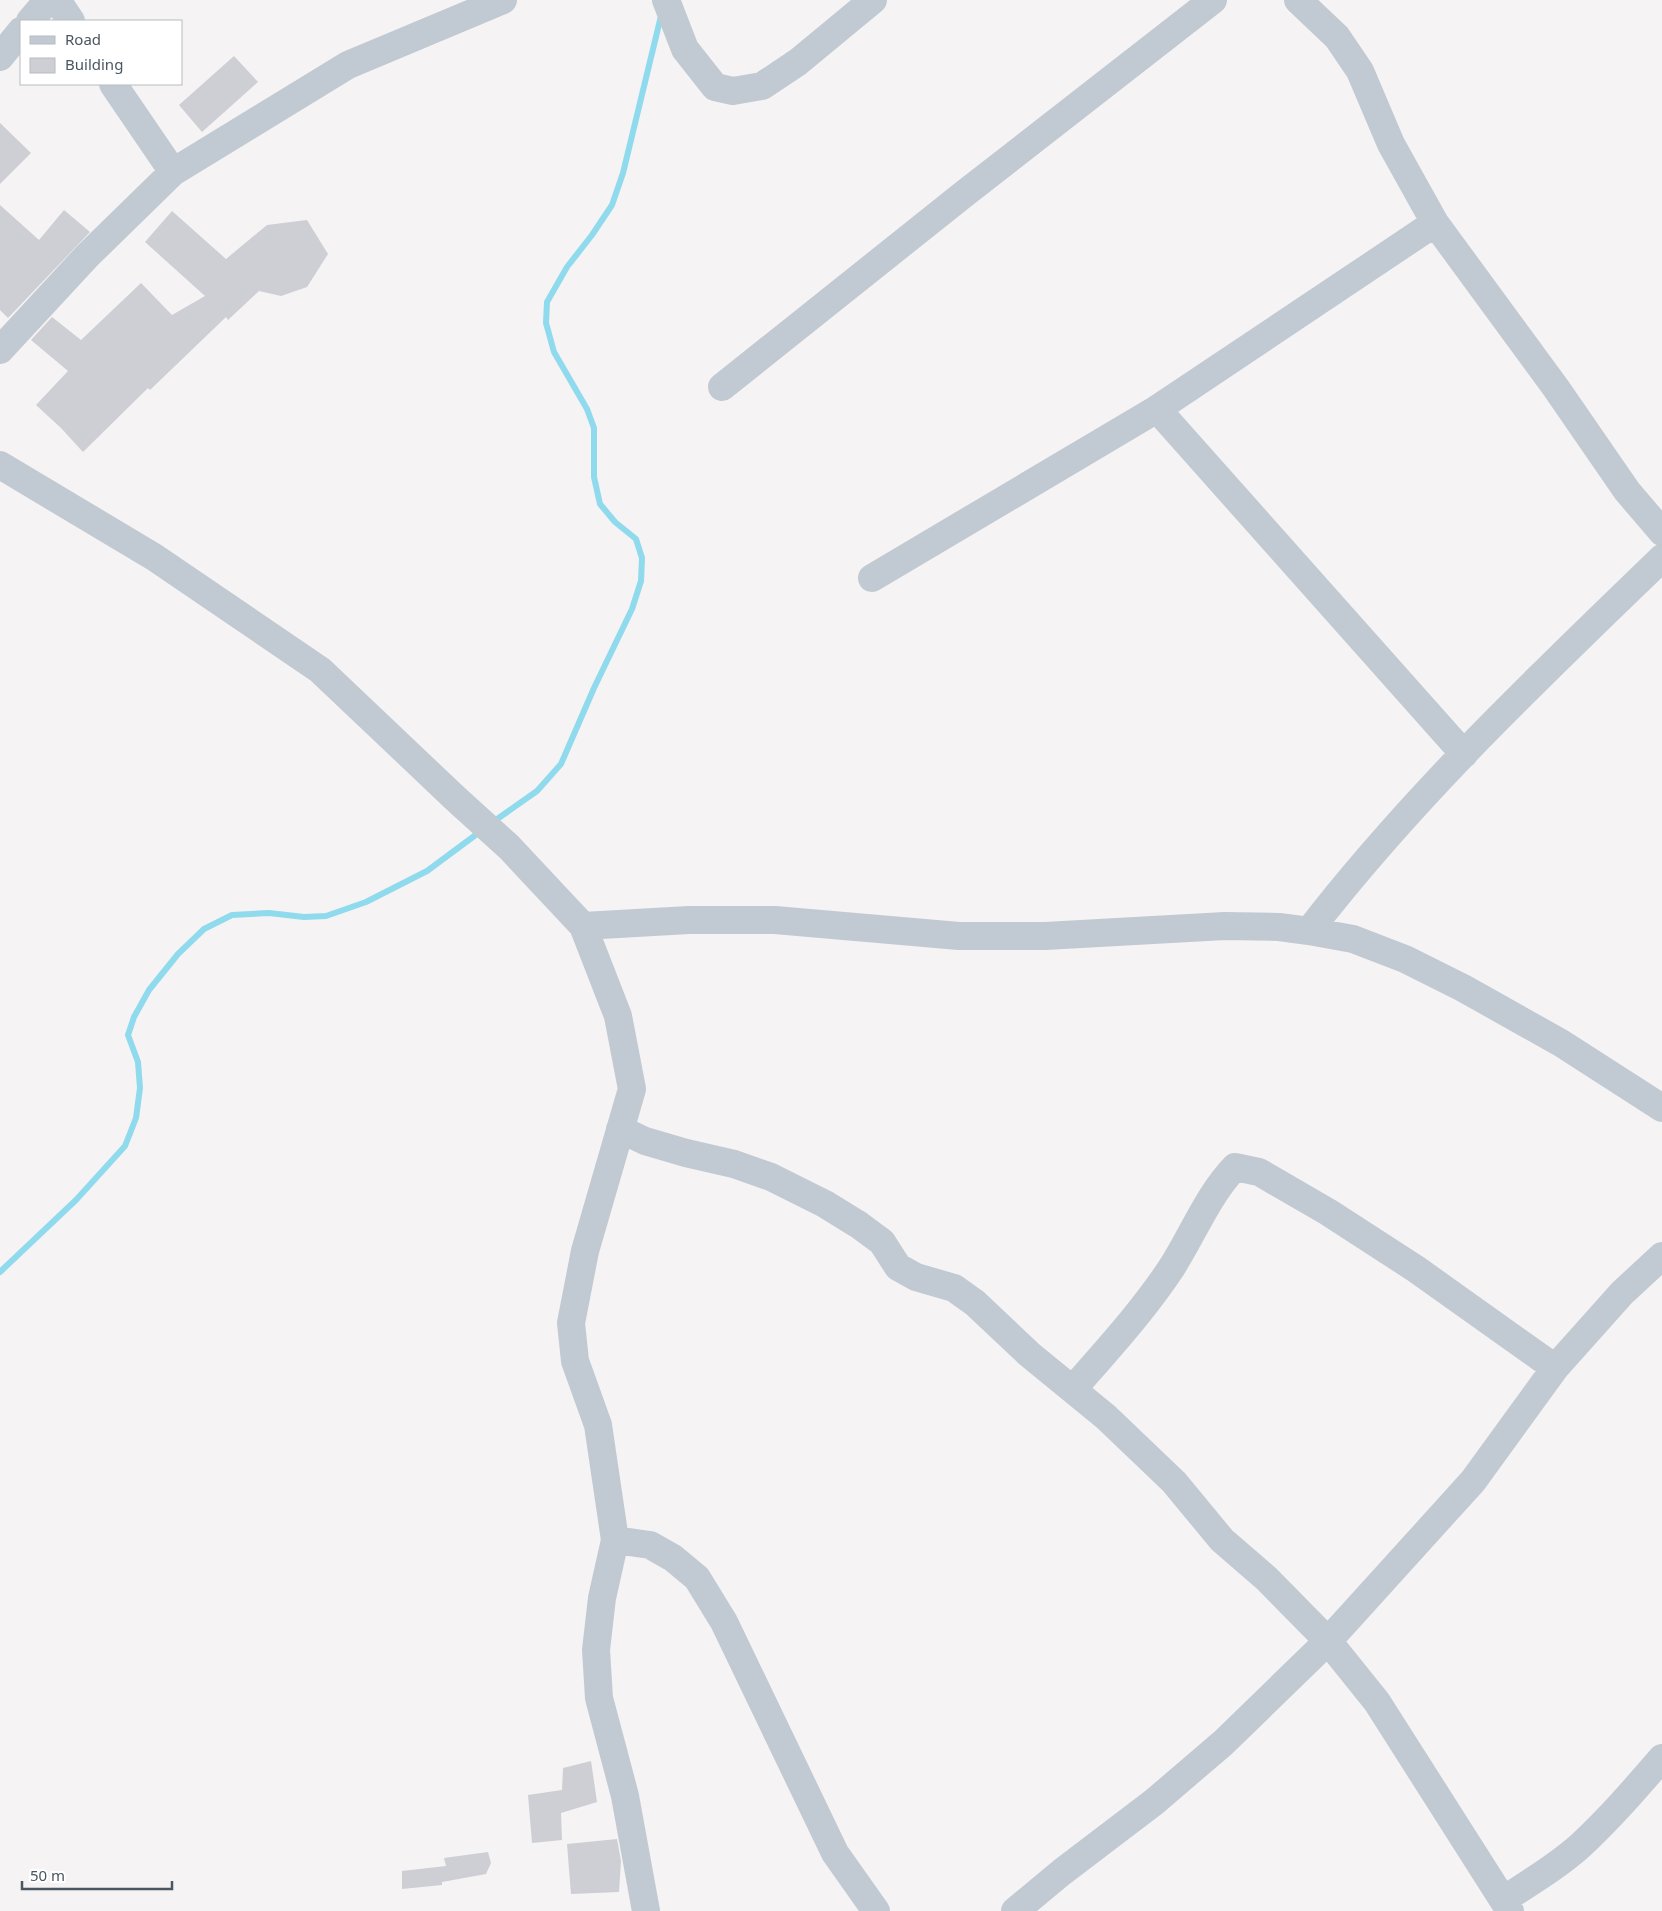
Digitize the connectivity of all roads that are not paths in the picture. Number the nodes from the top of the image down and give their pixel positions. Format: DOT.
graph roads {
  1 [pos="48,0"];
  2 [pos="57,0"];
  3 [pos="503,0"];
  4 [pos="666,0"];
  5 [pos="873,0"];
  6 [pos="1213,0"];
  7 [pos="1298,0"];
  8 [pos="31,20"];
  9 [pos="70,20"];
  10 [pos="20,33"];
  11 [pos="0,57"];
  12 [pos="114,85"];
  13 [pos="173,172"];
  14 [pos="1435,223"];
  15 [pos="0,350"];
  16 [pos="722,387"];
  17 [pos="1157,410"];
  18 [pos="0,465"];
  19 [pos="1662,532"];
  20 [pos="1662,558"];
  21 [pos="872,578"];
  22 [pos="1464,754"];
  23 [pos="583,926"];
  24 [pos="1308,930"];
  25 [pos="1662,1108"];
  26 [pos="620,1129"];
  27 [pos="1662,1256"];
  28 [pos="1555,1368"];
  29 [pos="1072,1389"];
  30 [pos="615,1540"];
  31 [pos="1328,1641"];
  32 [pos="1662,1758"];
  33 [pos="1507,1905"];
  34 [pos="646,1911"];
  35 [pos="876,1911"];
  36 [pos="1015,1911"];
  1 -- 8 [label="street"];
  2 -- 9 [label="street"];
  3 -- 13 [label="street"];
  4 -- 5 [label="street"];
  6 -- 16 [label="street"];
  7 -- 14 [label="street"];
  10 -- 11 [label="street"];
  12 -- 13 [label="street"];
  13 -- 15 [label="street"];
  14 -- 17 [label="street"];
  14 -- 19 [label="street"];
  17 -- 21 [label="street"];
  17 -- 22 [label="street"];
  18 -- 23 [label="street"];
  20 -- 22 [label="street"];
  22 -- 24 [label="street"];
  23 -- 24 [label="street"];
  23 -- 26 [label="street"];
  24 -- 25 [label="street"];
  26 -- 29 [label="street"];
  26 -- 30 [label="street"];
  27 -- 28 [label="street"];
  28 -- 29 [label="street"];
  28 -- 31 [label="street"];
  29 -- 31 [label="street"];
  30 -- 34 [label="street"];
  30 -- 35 [label="street"];
  31 -- 33 [label="street"];
  31 -- 36 [label="street"];
  32 -- 33 [label="street"];
}
